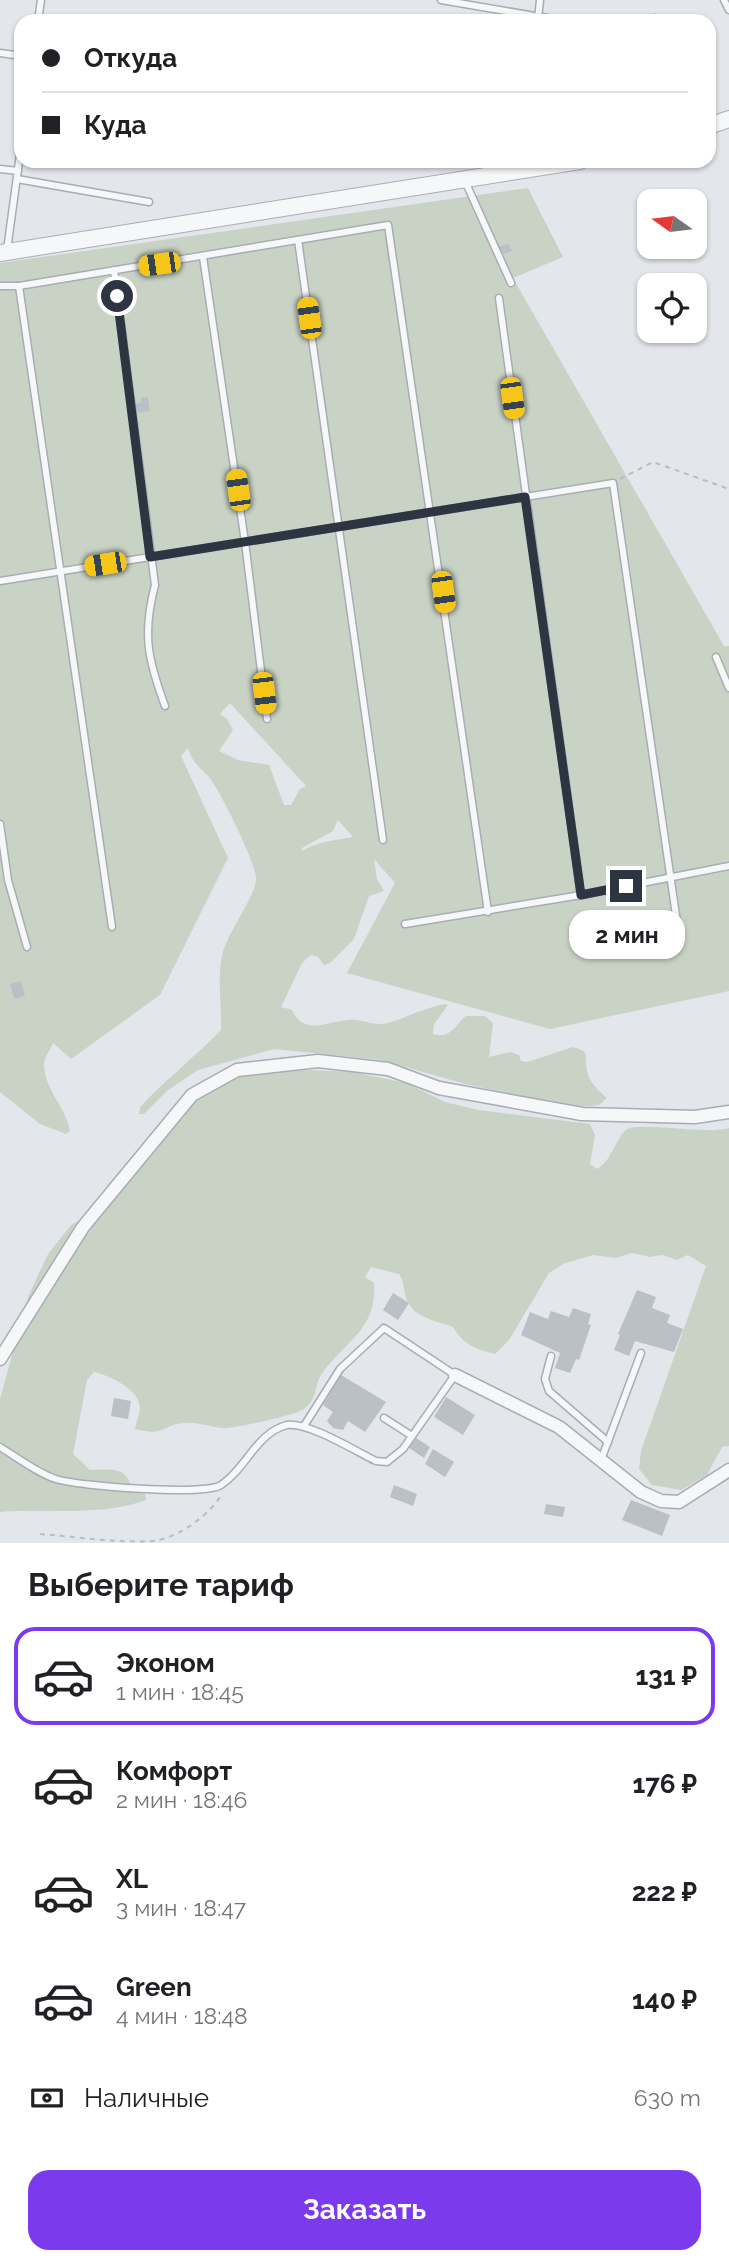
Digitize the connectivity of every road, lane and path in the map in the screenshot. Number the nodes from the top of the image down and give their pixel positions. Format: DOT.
graph roads {
  1 [pos="441,0"];
  2 [pos="724,0"];
  3 [pos="729,10"];
  4 [pos="512,14"];
  5 [pos="18,168"];
  6 [pos="513,168"];
  7 [pos="0,169"];
  8 [pos="17,175"];
  9 [pos="465,181"];
  10 [pos="149,202"];
  11 [pos="298,240"];
  12 [pos="3,252"];
  13 [pos="203,257"];
  14 [pos="114,270"];
  15 [pos="511,283"];
  16 [pos="0,286"];
  17 [pos="19,286"];
  18 [pos="499,298"];
  19 [pos="613,483"];
  20 [pos="729,489"];
  21 [pos="525,497"];
  22 [pos="432,512"];
  23 [pos="337,527"];
  24 [pos="245,542"];
  25 [pos="150,557"];
  26 [pos="59,572"];
  27 [pos="0,581"];
  28 [pos="716,657"];
  29 [pos="729,688"];
  30 [pos="165,706"];
  31 [pos="267,719"];
  32 [pos="0,824"];
  33 [pos="383,840"];
  34 [pos="729,866"];
  35 [pos="671,876"];
  36 [pos="581,895"];
  37 [pos="488,912"];
  38 [pos="677,922"];
  39 [pos="405,924"];
  40 [pos="112,926"];
  41 [pos="27,947"];
  42 [pos="729,1112"];
  43 [pos="641,1353"];
  44 [pos="551,1356"];
  45 [pos="0,1359"];
  46 [pos="455,1375"];
  47 [pos="384,1418"];
  48 [pos="304,1426"];
  49 [pos="412,1436"];
  50 [pos="608,1442"];
  51 [pos="0,1447"];
  52 [pos="601,1460"];
  53 [pos="729,1471"];
  54 [pos="231,1478"];
  55 [pos="40,1534"];
  1 -- 4 [label="lane"];
  2 -- 3 [label="lane"];
  5 -- 8 [label="lane"];
  6 -- 9 [label="street"];
  7 -- 8 [label="lane"];
  8 -- 10 [label="lane"];
  8 -- 12 [label="lane"];
  9 -- 12 [label="street"];
  9 -- 15 [label="lane"];
  11 -- 13 [label="lane"];
  11 -- 22 [label="lane"];
  11 -- 23 [label="lane"];
  13 -- 14 [label="lane"];
  13 -- 24 [label="lane"];
  14 -- 17 [label="lane"];
  14 -- 25 [label="lane"];
  16 -- 17 [label="lane"];
  17 -- 26 [label="lane"];
  18 -- 21 [label="lane"];
  19 -- 20 [label="path"];
  19 -- 21 [label="lane"];
  19 -- 35 [label="lane"];
  21 -- 22 [label="lane"];
  21 -- 36 [label="lane"];
  22 -- 23 [label="lane"];
  22 -- 37 [label="lane"];
  23 -- 24 [label="lane"];
  23 -- 33 [label="lane"];
  24 -- 25 [label="lane"];
  24 -- 31 [label="lane"];
  25 -- 26 [label="lane"];
  25 -- 30 [label="lane"];
  26 -- 27 [label="lane"];
  26 -- 40 [label="lane"];
  28 -- 29 [label="lane"];
  32 -- 41 [label="lane"];
  34 -- 35 [label="lane"];
  35 -- 36 [label="lane"];
  35 -- 38 [label="lane"];
  36 -- 37 [label="lane"];
  37 -- 39 [label="lane"];
  42 -- 45 [label="street"];
  43 -- 50 [label="lane"];
  44 -- 50 [label="lane"];
  46 -- 48 [label="lane"];
  46 -- 49 [label="lane"];
  46 -- 52 [label="street"];
  47 -- 49 [label="lane"];
  48 -- 49 [label="lane"];
  48 -- 54 [label="lane"];
  50 -- 52 [label="lane"];
  51 -- 54 [label="lane"];
  52 -- 53 [label="street"];
  54 -- 55 [label="path"];
}
